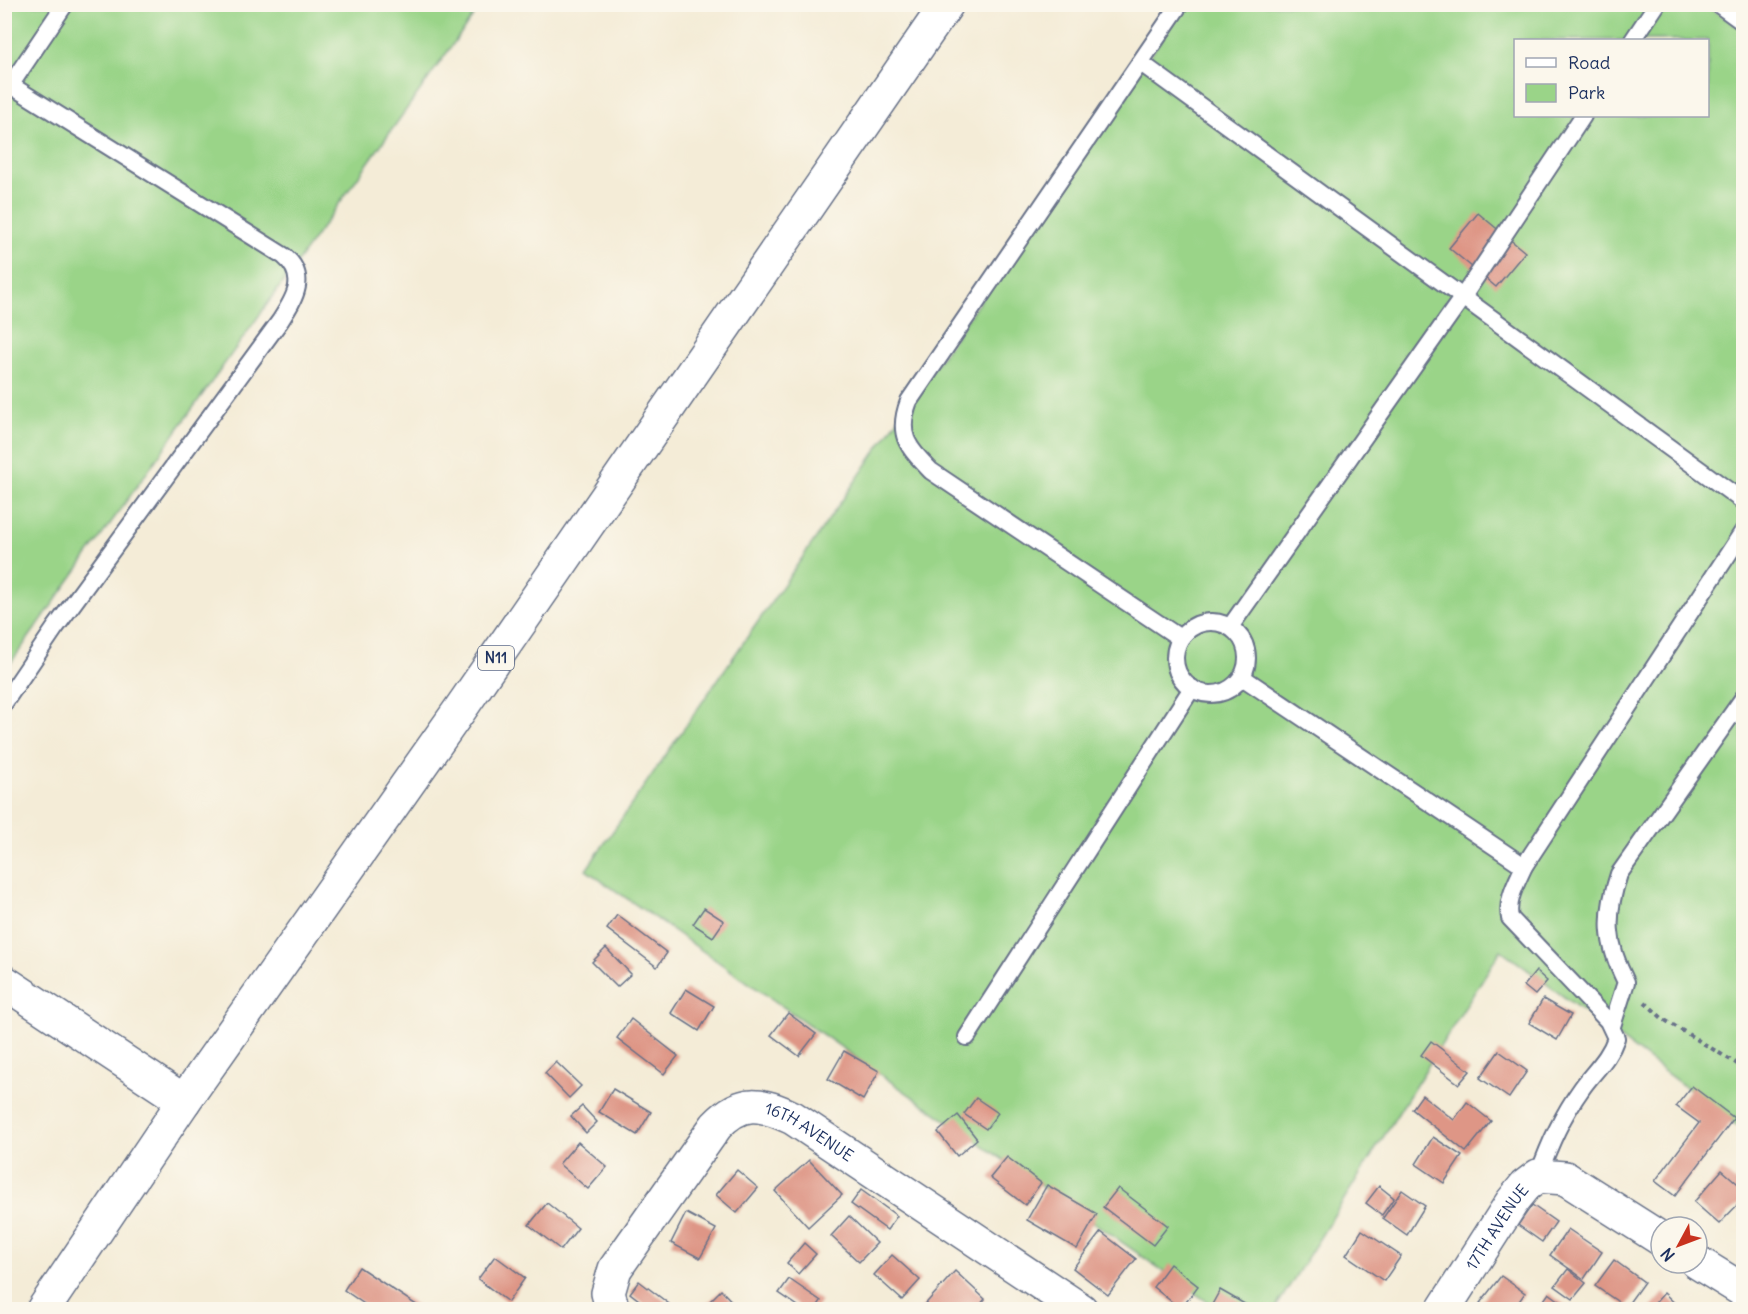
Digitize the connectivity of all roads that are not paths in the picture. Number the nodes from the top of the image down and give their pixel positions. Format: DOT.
graph roads {
  1 [pos="65,4"];
  2 [pos="947,4"];
  3 [pos="1180,4"];
  4 [pos="1657,4"];
  5 [pos="1718,4"];
  6 [pos="1743,23"];
  7 [pos="1634,39"];
  8 [pos="1141,63"];
  9 [pos="6,87"];
  10 [pos="1582,117"];
  11 [pos="1462,298"];
  12 [pos="1743,502"];
  13 [pos="1743,530"];
  14 [pos="1230,627"];
  15 [pos="1180,638"];
  16 [pos="1242,677"];
  17 [pos="1192,688"];
  18 [pos="1743,697"];
  19 [pos="4,704"];
  20 [pos="1524,866"];
  21 [pos="4,982"];
  22 [pos="1612,1026"];
  23 [pos="967,1036"];
  24 [pos="184,1101"];
  25 [pos="1538,1176"];
  26 [pos="1649,1231"];
  27 [pos="1709,1270"];
  28 [pos="1743,1291"];
  29 [pos="43,1310"];
  30 [pos="613,1310"];
  31 [pos="1081,1310"];
  32 [pos="1443,1310"];
  1 -- 9 [label="lane"];
  2 -- 24 [label="main road, N11"];
  3 -- 8 [label="lane"];
  4 -- 7 [label="lane"];
  5 -- 6 [label="lane"];
  8 -- 11 [label="lane"];
  8 -- 15 [label="lane"];
  9 -- 19 [label="lane"];
  10 -- 11 [label="lane"];
  11 -- 12 [label="lane"];
  11 -- 14 [label="lane"];
  13 -- 20 [label="lane"];
  14 -- 15 [label="lane"];
  14 -- 16 [label="lane"];
  15 -- 17 [label="lane"];
  16 -- 17 [label="lane"];
  16 -- 20 [label="lane"];
  17 -- 23 [label="lane"];
  18 -- 22 [label="lane"];
  20 -- 22 [label="lane"];
  21 -- 24 [label="main road"];
  22 -- 25 [label="lane"];
  24 -- 29 [label="main road, N11"];
  25 -- 26 [label="main road, 17TH AVENUE"];
  25 -- 32 [label="main road, 17TH AVENUE"];
  27 -- 28 [label="main road"];
  30 -- 31 [label="main road, 16TH AVENUE"];
}
